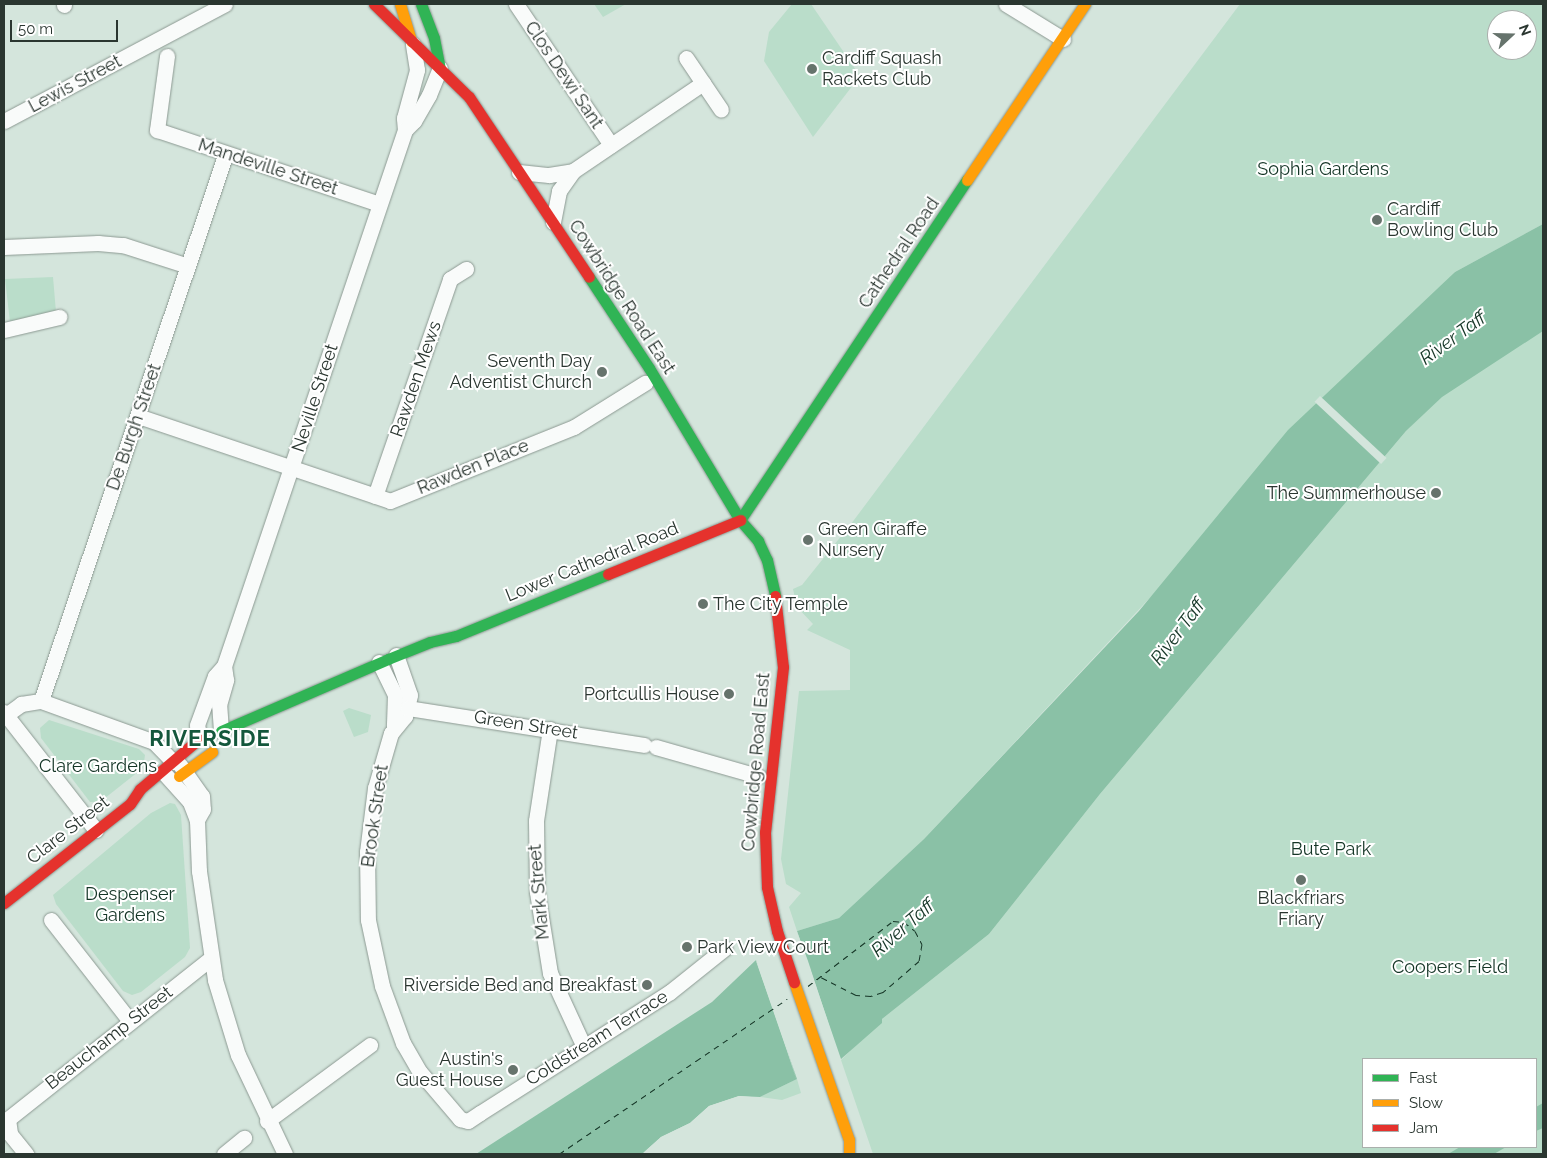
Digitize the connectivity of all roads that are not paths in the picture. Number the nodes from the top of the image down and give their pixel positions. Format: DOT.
graph roads {
  1 [pos="225,4"];
  2 [pos="374,4"];
  3 [pos="421,4"];
  4 [pos="516,4"];
  5 [pos="1006,4"];
  6 [pos="1085,4"];
  7 [pos="398,6"];
  8 [pos="434,38"];
  9 [pos="1063,39"];
  10 [pos="412,41"];
  11 [pos="167,56"];
  12 [pos="686,58"];
  13 [pos="450,66"];
  14 [pos="703,83"];
  15 [pos="469,97"];
  16 [pos="721,110"];
  17 [pos="4,121"];
  18 [pos="405,130"];
  19 [pos="611,145"];
  20 [pos="226,153"];
  21 [pos="573,171"];
  22 [pos="519,172"];
  23 [pos="379,204"];
  24 [pos="552,222"];
  25 [pos="4,247"];
  26 [pos="188,266"];
  27 [pos="466,269"];
  28 [pos="59,317"];
  29 [pos="4,330"];
  30 [pos="641,386"];
  31 [pos="138,416"];
  32 [pos="292,469"];
  33 [pos="375,496"];
  34 [pos="740,520"];
  35 [pos="746,546"];
  36 [pos="758,578"];
  37 [pos="768,653"];
  38 [pos="399,661"];
  39 [pos="224,666"];
  40 [pos="380,672"];
  41 [pos="769,676"];
  42 [pos="42,701"];
  43 [pos="408,708"];
  44 [pos="5,713"];
  45 [pos="394,726"];
  46 [pos="550,729"];
  47 [pos="243,735"];
  48 [pos="200,738"];
  49 [pos="220,743"];
  50 [pos="168,769"];
  51 [pos="186,771"];
  52 [pos="758,781"];
  53 [pos="149,799"];
  54 [pos="130,804"];
  55 [pos="197,820"];
  56 [pos="96,830"];
  57 [pos="4,903"];
  58 [pos="51,920"];
  59 [pos="726,948"];
  60 [pos="211,958"];
  61 [pos="130,1021"];
  62 [pos="370,1046"];
  63 [pos="584,1047"];
  64 [pos="6,1119"];
  65 [pos="267,1121"];
  66 [pos="463,1122"];
  67 [pos="244,1138"];
  68 [pos="836,1144"];
  69 [pos="26,1154"];
  70 [pos="224,1154"];
  71 [pos="285,1154"];
  72 [pos="844,1154"];
  73 [pos="849,1154"];
  1 -- 17 [label="street, Lewis Street"];
  2 -- 10 [label="main road"];
  3 -- 8 [label="main road, Cowbridge Road East"];
  4 -- 19 [label="street, Clos Dewi Sant"];
  5 -- 9 [label="street"];
  6 -- 9 [label="main road, Cathedral Road"];
  7 -- 8 [label="main road"];
  7 -- 10 [label="main road"];
  8 -- 13 [label="main road, Cowbridge Road East"];
  9 -- 34 [label="main road, Cathedral Road"];
  10 -- 13 [label="main road"];
  10 -- 18 [label="street, Neville Street"];
  11 -- 20 [label="street, Mandeville Street"];
  12 -- 14 [label="street"];
  13 -- 15 [label="main road, Cowbridge Road East"];
  13 -- 15 [label="main road, Cowbridge Road East"];
  13 -- 18 [label="street, Neville Street"];
  14 -- 16 [label="street"];
  14 -- 19 [label="street, Clos Dewi Sant"];
  15 -- 22 [label="main road, Cowbridge Road East"];
  18 -- 23 [label="street, Neville Street"];
  19 -- 21 [label="street, Clos Dewi Sant"];
  20 -- 23 [label="street, Mandeville Street"];
  20 -- 26 [label="street, De Burgh Street"];
  21 -- 22 [label="street, Clos Dewi Sant"];
  21 -- 24 [label="street, Clos Dewi Sant"];
  22 -- 24 [label="main road, Cowbridge Road East"];
  23 -- 32 [label="street, Neville Street"];
  24 -- 34 [label="main road, Cowbridge Road East"];
  25 -- 26 [label="street"];
  26 -- 31 [label="street, De Burgh Street"];
  27 -- 33 [label="street, Rawden Mews"];
  28 -- 29 [label="street"];
  30 -- 33 [label="street, Rawden Place"];
  31 -- 32 [label="street, Rawden Place"];
  31 -- 42 [label="street, De Burgh Street"];
  32 -- 33 [label="street, Rawden Place"];
  32 -- 39 [label="street, Neville Street"];
  34 -- 35 [label="main road, Cowbridge Road East"];
  34 -- 38 [label="main road, Lower Cathedral Road"];
  34 -- 73 [label="main road, Cowbridge Road East"];
  36 -- 37 [label="main road, Cowbridge Road East"];
  38 -- 40 [label="main road, Lower Cathedral Road"];
  38 -- 43 [label="street"];
  39 -- 48 [label="street, Neville Street"];
  39 -- 49 [label="street, Neville Street"];
  40 -- 45 [label="street, Brook Street"];
  40 -- 49 [label="main road, Lower Cathedral Road"];
  41 -- 52 [label="main road, Cowbridge Road East"];
  42 -- 44 [label="street"];
  42 -- 50 [label="street"];
  43 -- 45 [label="street, Brook Street"];
  43 -- 46 [label="street, Green Street"];
  44 -- 56 [label="street"];
  45 -- 66 [label="street, Brook Street"];
  46 -- 52 [label="street, Green Street"];
  46 -- 63 [label="street, Mark Street"];
  47 -- 49 [label="main road"];
  48 -- 49 [label="main road"];
  48 -- 49 [label="main road, Clare Street"];
  48 -- 50 [label="main road, Clare Street"];
  49 -- 51 [label="main road"];
  50 -- 51 [label="street"];
  50 -- 54 [label="main road, Clare Street"];
  50 -- 55 [label="street"];
  51 -- 55 [label="street"];
  53 -- 54 [label="main road, Clare Street"];
  54 -- 56 [label="main road, Clare Street"];
  55 -- 60 [label="street"];
  56 -- 57 [label="main road, Clare Street"];
  58 -- 61 [label="street"];
  59 -- 63 [label="street, Coldstream Terrace"];
  60 -- 61 [label="street, Beauchamp Street"];
  60 -- 65 [label="street"];
  61 -- 64 [label="street, Beauchamp Street"];
  62 -- 65 [label="street"];
  63 -- 66 [label="street, Coldstream Terrace"];
  64 -- 69 [label="street"];
  65 -- 71 [label="street"];
  67 -- 70 [label="street"];
  68 -- 72 [label="main road"];
}
